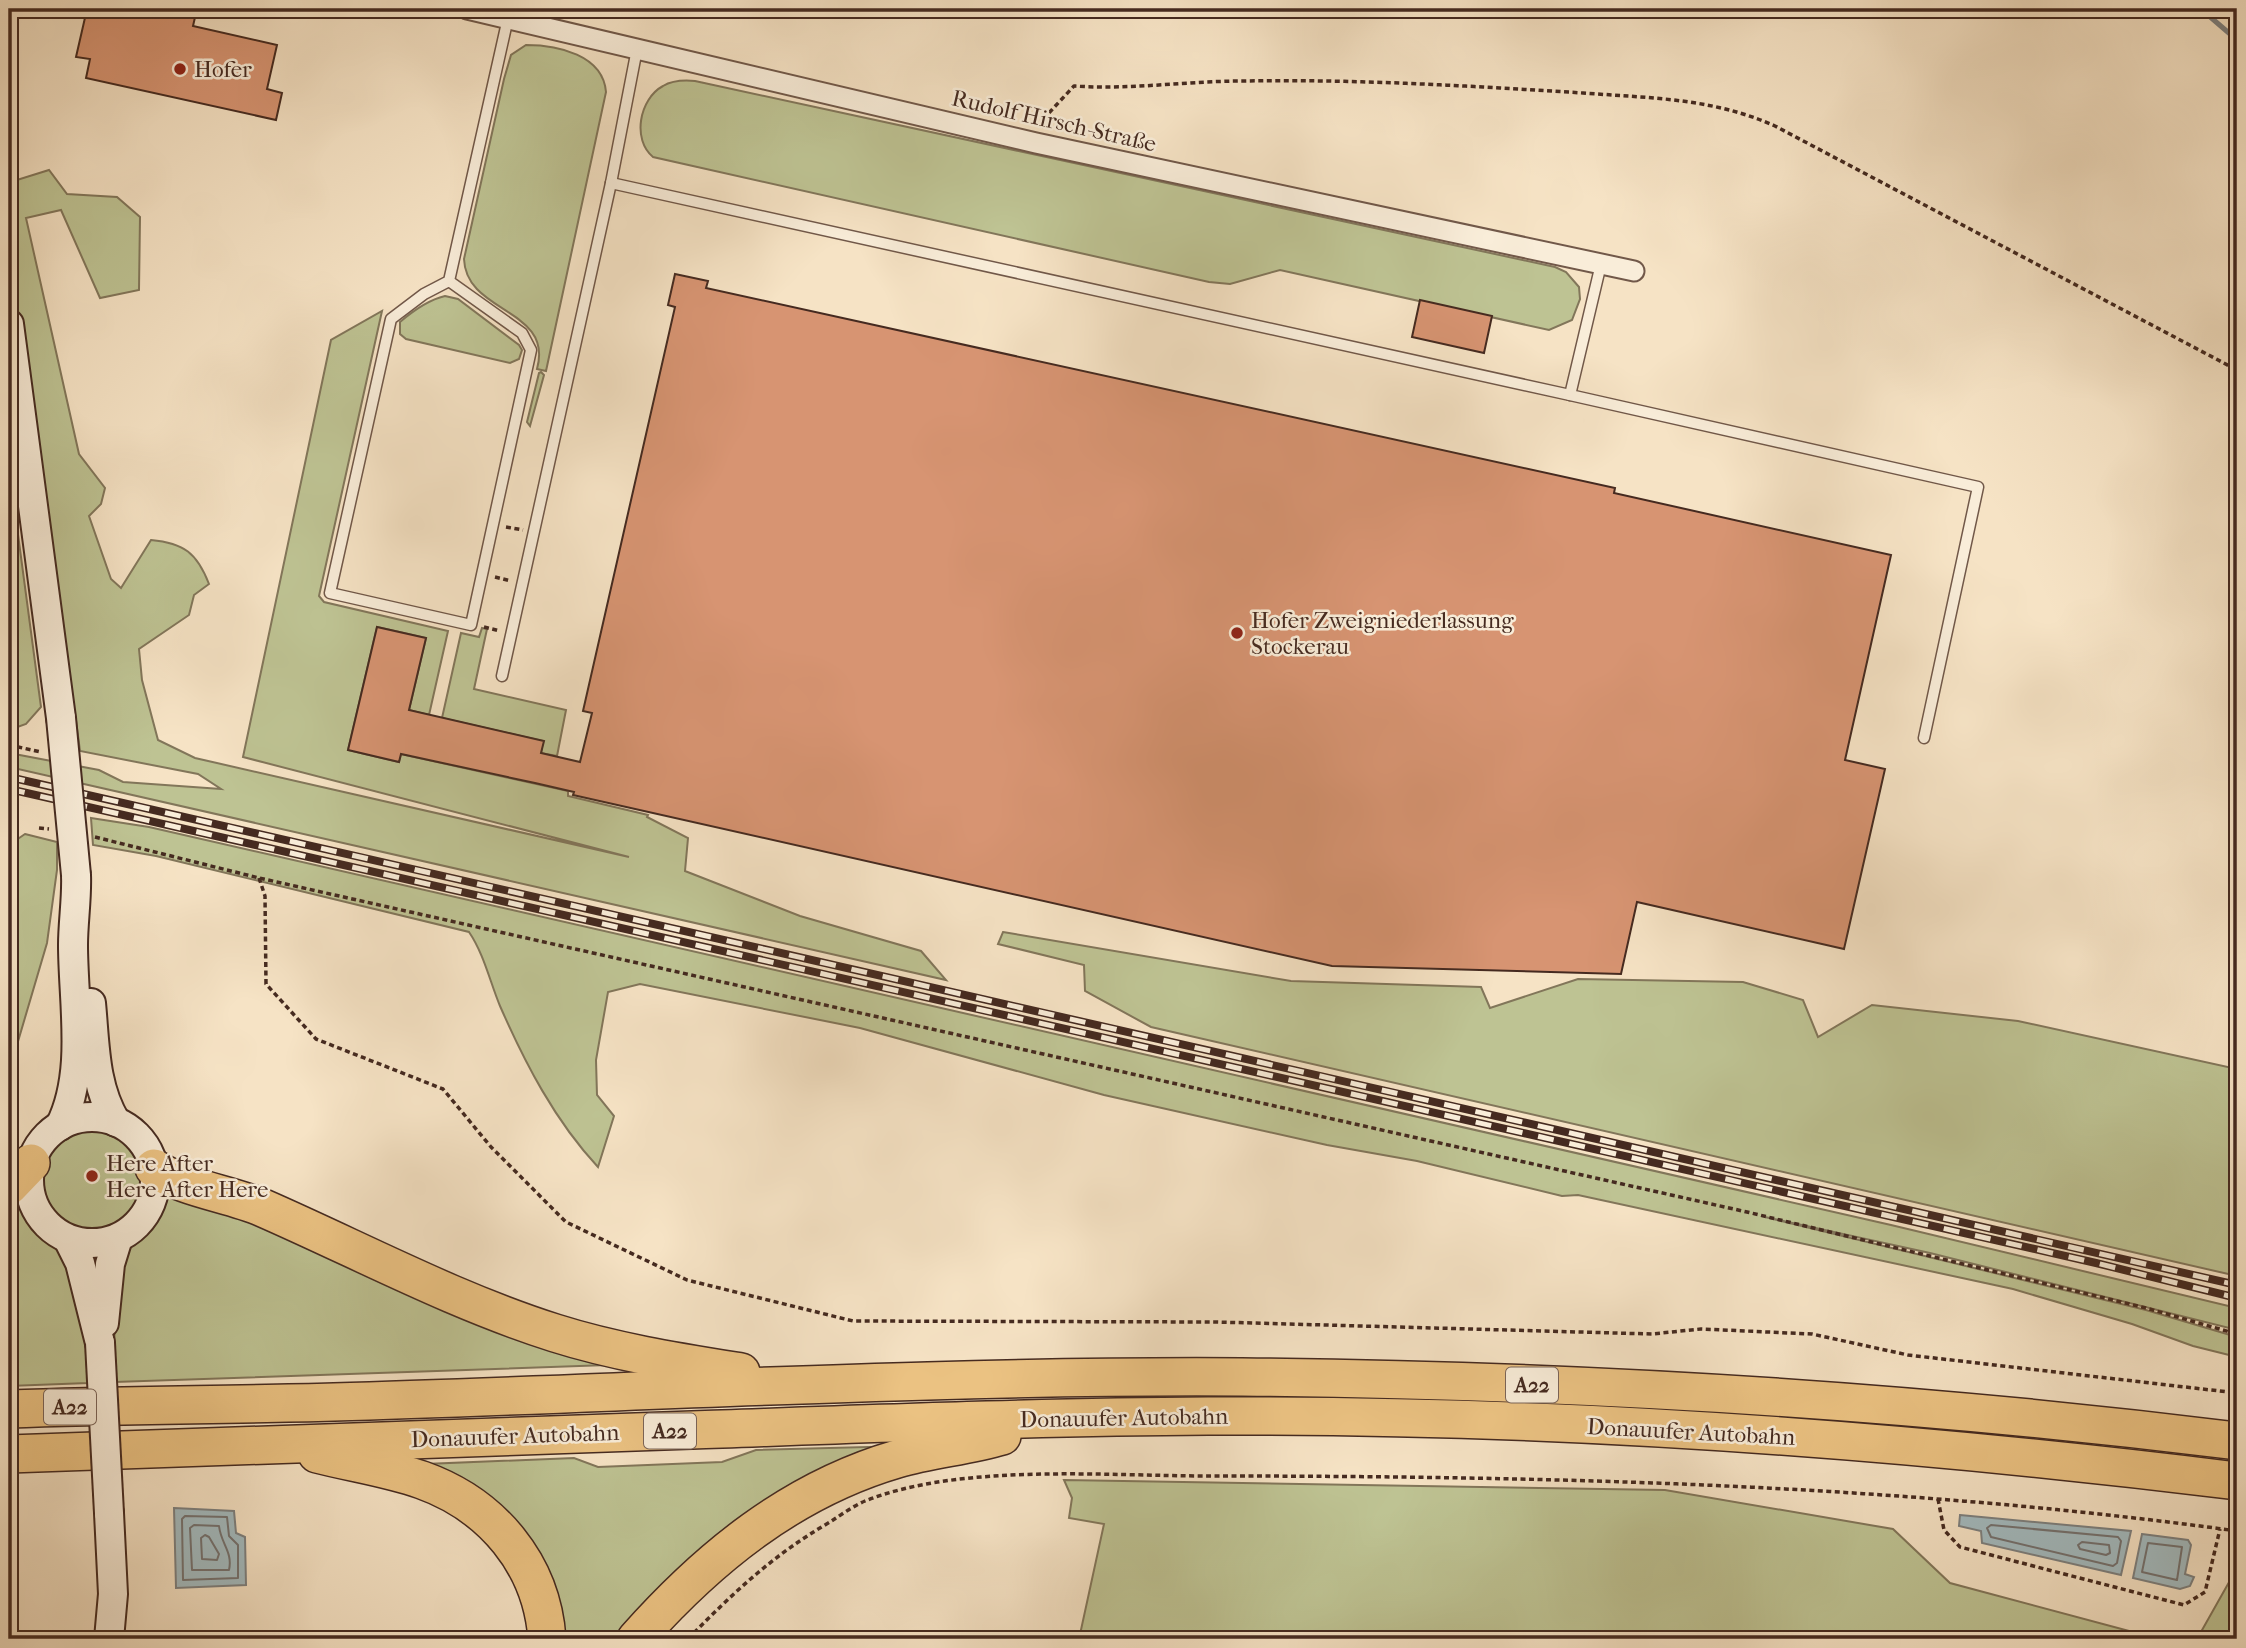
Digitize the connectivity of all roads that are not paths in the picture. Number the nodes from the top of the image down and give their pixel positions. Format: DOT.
graph roads {
  1 [pos="467,9"];
  2 [pos="508,18"];
  3 [pos="637,49"];
  4 [pos="611,183"];
  5 [pos="1601,264"];
  6 [pos="1634,271"];
  7 [pos="449,281"];
  8 [pos="9,324"];
  9 [pos="1570,396"];
  10 [pos="502,677"];
  11 [pos="1924,738"];
  12 [pos="76,882"];
  13 [pos="116,1122"];
  14 [pos="60,1126"];
  15 [pos="154,1168"];
  16 [pos="20,1174"];
  17 [pos="117,1238"];
  18 [pos="68,1239"];
  19 [pos="100,1343"];
  20 [pos="818,1385"];
  21 [pos="9,1409"];
  22 [pos="1069,1418"];
  23 [pos="2237,1441"];
  24 [pos="272,1444"];
  25 [pos="9,1454"];
  26 [pos="2237,1481"];
  27 [pos="113,1594"];
  28 [pos="109,1639"];
  29 [pos="122,1639"];
  30 [pos="547,1639"];
  31 [pos="636,1639"];
  1 -- 2 [label="street, Rudolf Hirsch-Straße"];
  2 -- 3 [label="street, Rudolf Hirsch-Straße"];
  2 -- 7 [label="lane"];
  3 -- 4 [label="lane"];
  3 -- 5 [label="street, Rudolf Hirsch-Straße"];
  4 -- 9 [label="lane"];
  4 -- 10 [label="lane"];
  5 -- 6 [label="street, Rudolf Hirsch-Straße"];
  5 -- 9 [label="lane"];
  7 -- 7 [label="lane"];
  8 -- 12 [label="main road, bridge"];
  9 -- 11 [label="lane"];
  12 -- 13 [label="main road"];
  12 -- 14 [label="main road"];
  13 -- 14 [label="main road"];
  13 -- 15 [label="main road"];
  14 -- 16 [label="main road"];
  15 -- 17 [label="main road"];
  15 -- 20 [label="highway"];
  16 -- 18 [label="main road"];
  17 -- 18 [label="main road"];
  17 -- 19 [label="main road"];
  18 -- 19 [label="main road"];
  19 -- 27 [label="main road, bridge"];
  20 -- 21 [label="highway, Donauufer Autobahn / A22"];
  20 -- 23 [label="highway, Donauufer Autobahn / A22"];
  22 -- 24 [label="highway, Donauufer Autobahn / A22"];
  22 -- 26 [label="highway, Donauufer Autobahn / A22"];
  22 -- 31 [label="highway"];
  24 -- 25 [label="highway, Donauufer Autobahn / A22"];
  24 -- 30 [label="highway"];
  27 -- 28 [label="main road"];
  27 -- 29 [label="main road"];
}
